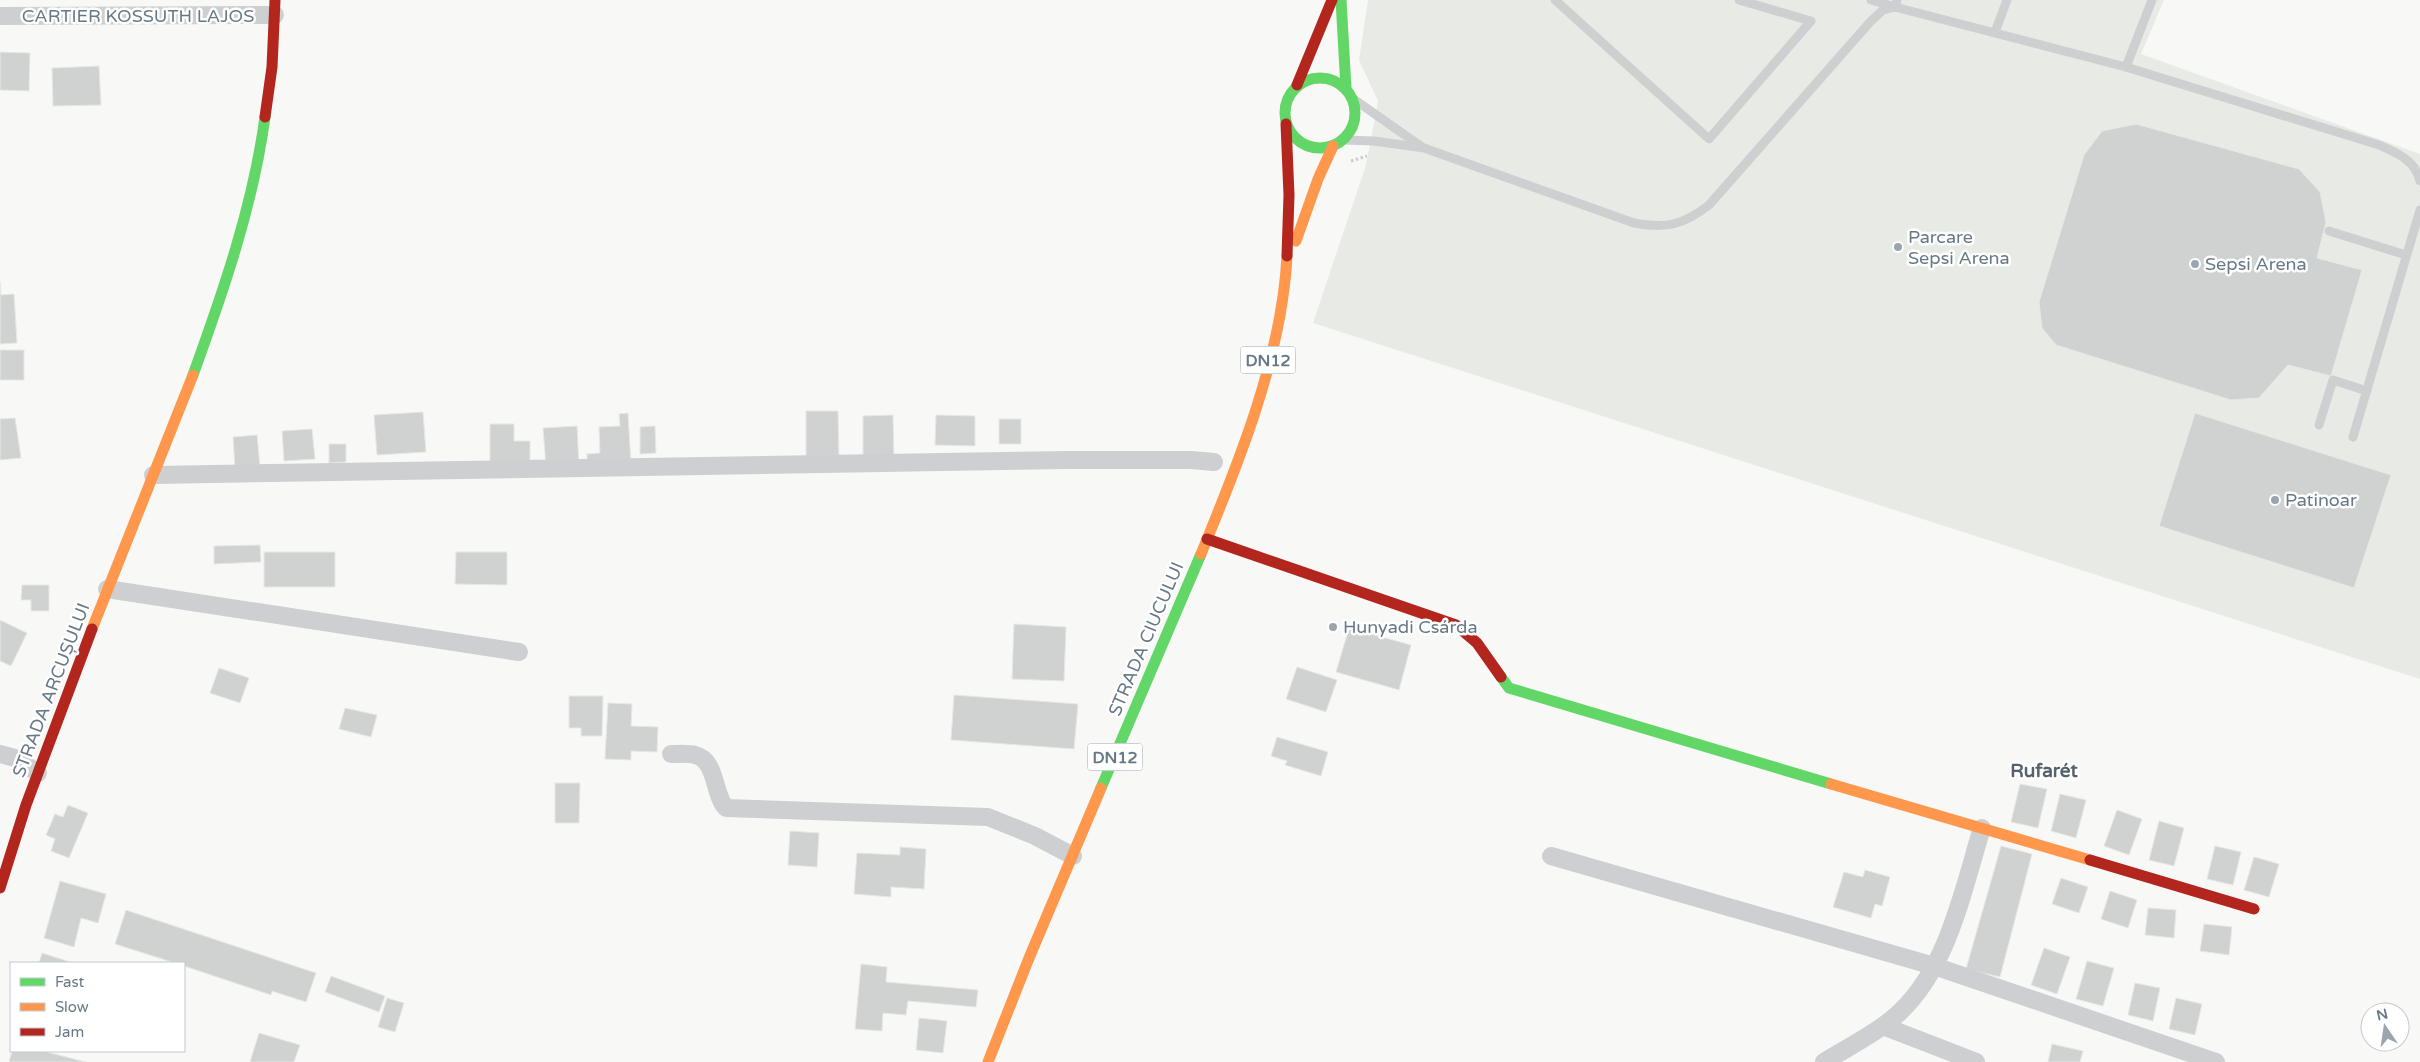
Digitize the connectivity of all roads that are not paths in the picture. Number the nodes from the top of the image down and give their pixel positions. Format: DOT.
graph roads {
  1 [pos="1332,0"];
  2 [pos="1341,0"];
  3 [pos="1555,0"];
  4 [pos="1740,0"];
  5 [pos="1871,0"];
  6 [pos="2007,0"];
  7 [pos="2152,0"];
  8 [pos="1896,3"];
  9 [pos="275,8"];
  10 [pos="0,16"];
  11 [pos="1995,32"];
  12 [pos="2126,67"];
  13 [pos="1297,85"];
  14 [pos="1349,93"];
  15 [pos="1286,124"];
  16 [pos="1338,143"];
  17 [pos="1424,148"];
  18 [pos="2419,171"];
  19 [pos="2420,181"];
  20 [pos="2420,210"];
  21 [pos="2329,230"];
  22 [pos="2406,255"];
  23 [pos="1287,266"];
  24 [pos="2367,391"];
  25 [pos="2319,425"];
  26 [pos="2353,437"];
  27 [pos="1214,462"];
  28 [pos="154,475"];
  29 [pos="1206,539"];
  30 [pos="107,589"];
  31 [pos="519,652"];
  32 [pos="0,754"];
  33 [pos="671,754"];
  34 [pos="38,773"];
  35 [pos="1982,828"];
  36 [pos="1073,856"];
  37 [pos="1551,856"];
  38 [pos="0,888"];
  39 [pos="2254,909"];
  40 [pos="1934,966"];
  41 [pos="1883,1026"];
  42 [pos="988,1062"];
  43 [pos="1824,1062"];
  44 [pos="1976,1062"];
  45 [pos="2216,1062"];
  1 -- 13 [label="main road"];
  2 -- 14 [label="main road"];
  3 -- 4 [label="lane"];
  5 -- 8 [label="lane"];
  6 -- 11 [label="lane"];
  7 -- 12 [label="lane"];
  8 -- 11 [label="lane"];
  8 -- 17 [label="lane"];
  9 -- 10 [label="street, CARTIER KOSSUTH LAJOS"];
  9 -- 28 [label="main road, STRADA ARCUȘULUI"];
  11 -- 12 [label="lane"];
  12 -- 18 [label="lane"];
  13 -- 14 [label="main road"];
  13 -- 15 [label="main road"];
  14 -- 16 [label="main road"];
  14 -- 17 [label="lane"];
  15 -- 16 [label="main road"];
  15 -- 23 [label="main road, DN12"];
  16 -- 17 [label="lane"];
  16 -- 23 [label="main road, DN12"];
  18 -- 19 [label="lane"];
  20 -- 22 [label="lane"];
  21 -- 22 [label="lane"];
  22 -- 24 [label="lane"];
  23 -- 29 [label="main road, STRADA CIUCULUI / DN12"];
  24 -- 25 [label="lane"];
  24 -- 26 [label="lane"];
  27 -- 28 [label="street"];
  28 -- 30 [label="main road, STRADA ARCUȘULUI"];
  29 -- 35 [label="main road"];
  29 -- 36 [label="main road, STRADA CIUCULUI / DN12"];
  30 -- 31 [label="street"];
  30 -- 34 [label="main road, STRADA ARCUȘULUI"];
  32 -- 34 [label="street"];
  33 -- 36 [label="street"];
  34 -- 38 [label="main road, STRADA ARCUȘULUI"];
  35 -- 39 [label="main road"];
  35 -- 40 [label="street"];
  36 -- 42 [label="main road, STRADA CIUCULUI / DN12"];
  37 -- 40 [label="street"];
  40 -- 41 [label="street"];
  40 -- 45 [label="street"];
  41 -- 43 [label="street"];
  41 -- 44 [label="street"];
}
